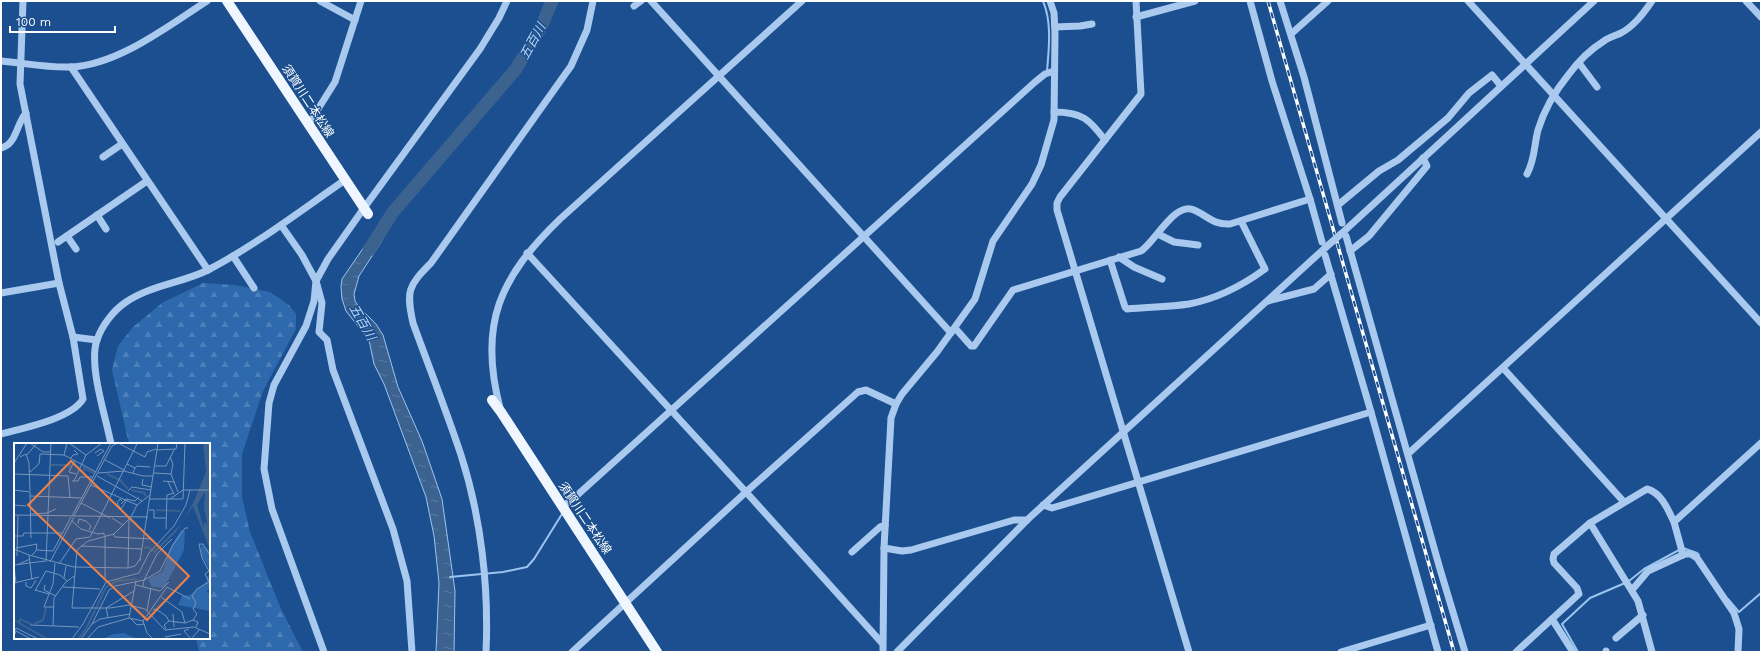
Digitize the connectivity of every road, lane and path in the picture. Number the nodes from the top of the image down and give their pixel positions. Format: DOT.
graph roads {
  1 [pos="23,1"];
  2 [pos="207,1"];
  3 [pos="227,1"];
  4 [pos="320,1"];
  5 [pos="361,1"];
  6 [pos="506,1"];
  7 [pos="593,1"];
  8 [pos="641,1"];
  9 [pos="651,1"];
  10 [pos="802,1"];
  11 [pos="1050,1"];
  12 [pos="1136,1"];
  13 [pos="1195,1"];
  14 [pos="1250,1"];
  15 [pos="1280,1"];
  16 [pos="1328,1"];
  17 [pos="1468,1"];
  18 [pos="1594,1"];
  19 [pos="1652,1"];
  20 [pos="1746,1"];
  21 [pos="634,6"];
  22 [pos="1136,17"];
  23 [pos="1761,17"];
  24 [pos="355,20"];
  25 [pos="1092,24"];
  26 [pos="1055,27"];
  27 [pos="1291,34"];
  28 [pos="1,61"];
  29 [pos="1579,63"];
  30 [pos="21,64"];
  31 [pos="1524,64"];
  32 [pos="71,67"];
  33 [pos="1054,71"];
  34 [pos="718,77"];
  35 [pos="1501,86"];
  36 [pos="1597,87"];
  37 [pos="1554,95"];
  38 [pos="1054,112"];
  39 [pos="26,113"];
  40 [pos="308,125"];
  41 [pos="1761,132"];
  42 [pos="1106,140"];
  43 [pos="122,144"];
  44 [pos="1,148"];
  45 [pos="103,157"];
  46 [pos="1423,158"];
  47 [pos="1527,174"];
  48 [pos="345,180"];
  49 [pos="147,181"];
  50 [pos="1310,199"];
  51 [pos="1338,205"];
  52 [pos="366,211"];
  53 [pos="97,215"];
  54 [pos="1666,218"];
  55 [pos="1241,221"];
  56 [pos="1342,223"];
  57 [pos="281,224"];
  58 [pos="106,229"];
  59 [pos="1158,234"];
  60 [pos="1344,235"];
  61 [pos="67,236"];
  62 [pos="864,238"];
  63 [pos="58,242"];
  64 [pos="1198,245"];
  65 [pos="1324,248"];
  66 [pos="76,250"];
  67 [pos="1350,251"];
  68 [pos="528,253"];
  69 [pos="233,256"];
  70 [pos="1119,257"];
  71 [pos="1110,260"];
  72 [pos="208,270"];
  73 [pos="1074,270"];
  74 [pos="1331,274"];
  75 [pos="1162,279"];
  76 [pos="316,281"];
  77 [pos="59,283"];
  78 [pos="254,288"];
  79 [pos="1,293"];
  80 [pos="1267,301"];
  81 [pos="1761,323"];
  82 [pos="953,331"];
  83 [pos="73,337"];
  84 [pos="97,340"];
  85 [pos="1503,368"];
  86 [pos="492,400"];
  87 [pos="896,404"];
  88 [pos="671,410"];
  89 [pos="501,412"];
  90 [pos="1371,412"];
  91 [pos="1123,431"];
  92 [pos="1,434"];
  93 [pos="111,443"];
  94 [pos="1761,443"];
  95 [pos="1409,453"];
  96 [pos="1139,482"];
  97 [pos="746,492"];
  98 [pos="1624,502"];
  99 [pos="1043,506"];
  100 [pos="562,507"];
  101 [pos="1027,520"];
  102 [pos="1674,522"];
  103 [pos="1590,523"];
  104 [pos="885,525"];
  105 [pos="884,548"];
  106 [pos="852,552"];
  107 [pos="1683,555"];
  108 [pos="1628,585"];
  109 [pos="625,602"];
  110 [pos="1643,615"];
  111 [pos="1552,619"];
  112 [pos="1431,625"];
  113 [pos="1616,638"];
  114 [pos="882,642"];
  115 [pos="324,652"];
  116 [pos="412,652"];
  117 [pos="486,652"];
  118 [pos="572,652"];
  119 [pos="657,652"];
  120 [pos="882,652"];
  121 [pos="897,652"];
  122 [pos="1189,652"];
  123 [pos="1341,652"];
  124 [pos="1438,652"];
  125 [pos="1465,652"];
  126 [pos="1516,652"];
  127 [pos="1573,652"];
  128 [pos="1652,652"];
  129 [pos="1738,652"];
  1 -- 30 [label="street"];
  2 -- 32 [label="street"];
  3 -- 40 [label="main road, 須賀川二本松線"];
  4 -- 24 [label="street"];
  5 -- 24 [label="street"];
  6 -- 52 [label="street"];
  7 -- 117 [label="street"];
  8 -- 21 [label="street"];
  9 -- 34 [label="street"];
  10 -- 34 [label="street"];
  11 -- 26 [label="street"];
  12 -- 22 [label="street"];
  13 -- 22 [label="street"];
  14 -- 50 [label="street"];
  15 -- 27 [label="street"];
  16 -- 27 [label="street"];
  17 -- 31 [label="street"];
  18 -- 31 [label="street"];
  19 -- 29 [label="street"];
  20 -- 23 [label="street"];
  22 -- 42 [label="street"];
  24 -- 40 [label="street"];
  25 -- 26 [label="street"];
  26 -- 33 [label="street"];
  27 -- 51 [label="street"];
  28 -- 30 [label="street"];
  29 -- 36 [label="street"];
  29 -- 37 [label="street"];
  30 -- 32 [label="street"];
  30 -- 39 [label="street"];
  31 -- 35 [label="street"];
  31 -- 37 [label="street"];
  32 -- 43 [label="street"];
  33 -- 38 [label="street"];
  33 -- 62 [label="street"];
  34 -- 62 [label="street"];
  34 -- 68 [label="street"];
  35 -- 46 [label="street"];
  35 -- 51 [label="street"];
  37 -- 47 [label="street"];
  37 -- 54 [label="street"];
  38 -- 42 [label="street"];
  38 -- 82 [label="street"];
  39 -- 44 [label="street"];
  39 -- 77 [label="street"];
  40 -- 48 [label="main road, 須賀川二本松線"];
  41 -- 54 [label="street"];
  42 -- 73 [label="street"];
  43 -- 45 [label="street"];
  43 -- 49 [label="street"];
  46 -- 60 [label="street"];
  46 -- 67 [label="street"];
  48 -- 52 [label="main road, 須賀川二本松線"];
  48 -- 57 [label="street"];
  49 -- 53 [label="street"];
  49 -- 72 [label="street"];
  50 -- 55 [label="street"];
  50 -- 65 [label="street"];
  51 -- 56 [label="street"];
  52 -- 76 [label="street"];
  53 -- 58 [label="street"];
  53 -- 61 [label="street"];
  54 -- 81 [label="street"];
  54 -- 85 [label="street"];
  55 -- 59 [label="street"];
  55 -- 71 [label="street"];
  57 -- 69 [label="street"];
  57 -- 76 [label="street"];
  59 -- 64 [label="street"];
  59 -- 70 [label="street"];
  60 -- 65 [label="street, bridge"];
  60 -- 67 [label="street"];
  61 -- 63 [label="street"];
  61 -- 66 [label="street"];
  62 -- 82 [label="street"];
  62 -- 88 [label="street"];
  65 -- 74 [label="street"];
  65 -- 80 [label="street"];
  67 -- 95 [label="street"];
  68 -- 88 [label="street"];
  68 -- 89 [label="street"];
  69 -- 72 [label="street"];
  69 -- 78 [label="street"];
  70 -- 71 [label="street"];
  70 -- 75 [label="street"];
  71 -- 73 [label="street"];
  72 -- 84 [label="street"];
  73 -- 82 [label="street"];
  73 -- 91 [label="street"];
  74 -- 80 [label="street"];
  74 -- 90 [label="street"];
  76 -- 115 [label="street"];
  76 -- 116 [label="street"];
  77 -- 79 [label="street"];
  77 -- 83 [label="street"];
  80 -- 91 [label="street"];
  82 -- 87 [label="street"];
  83 -- 84 [label="street"];
  83 -- 92 [label="street"];
  84 -- 93 [label="street"];
  85 -- 95 [label="street"];
  85 -- 98 [label="street"];
  86 -- 89 [label="main road, 須賀川二本松線"];
  87 -- 97 [label="street"];
  87 -- 104 [label="street"];
  88 -- 97 [label="street"];
  88 -- 100 [label="street"];
  89 -- 100 [label="main road, 須賀川二本松線"];
  90 -- 96 [label="street"];
  90 -- 112 [label="street"];
  91 -- 96 [label="street"];
  91 -- 99 [label="street"];
  94 -- 102 [label="street"];
  95 -- 125 [label="street"];
  96 -- 99 [label="street"];
  96 -- 122 [label="street"];
  97 -- 109 [label="street"];
  97 -- 114 [label="street"];
  98 -- 102 [label="street"];
  98 -- 103 [label="street"];
  99 -- 101 [label="street"];
  100 -- 109 [label="main road, 須賀川二本松線"];
  101 -- 105 [label="street"];
  101 -- 121 [label="street"];
  102 -- 107 [label="street"];
  103 -- 108 [label="street"];
  103 -- 111 [label="street"];
  104 -- 105 [label="street"];
  104 -- 106 [label="street"];
  105 -- 114 [label="street"];
  107 -- 108 [label="street"];
  107 -- 129 [label="street"];
  108 -- 110 [label="street"];
  109 -- 118 [label="street"];
  109 -- 119 [label="main road, 須賀川二本松線"];
  110 -- 113 [label="street"];
  110 -- 128 [label="street"];
  111 -- 126 [label="street"];
  111 -- 127 [label="street"];
  112 -- 123 [label="street"];
  112 -- 124 [label="street"];
  114 -- 120 [label="street"];
}
